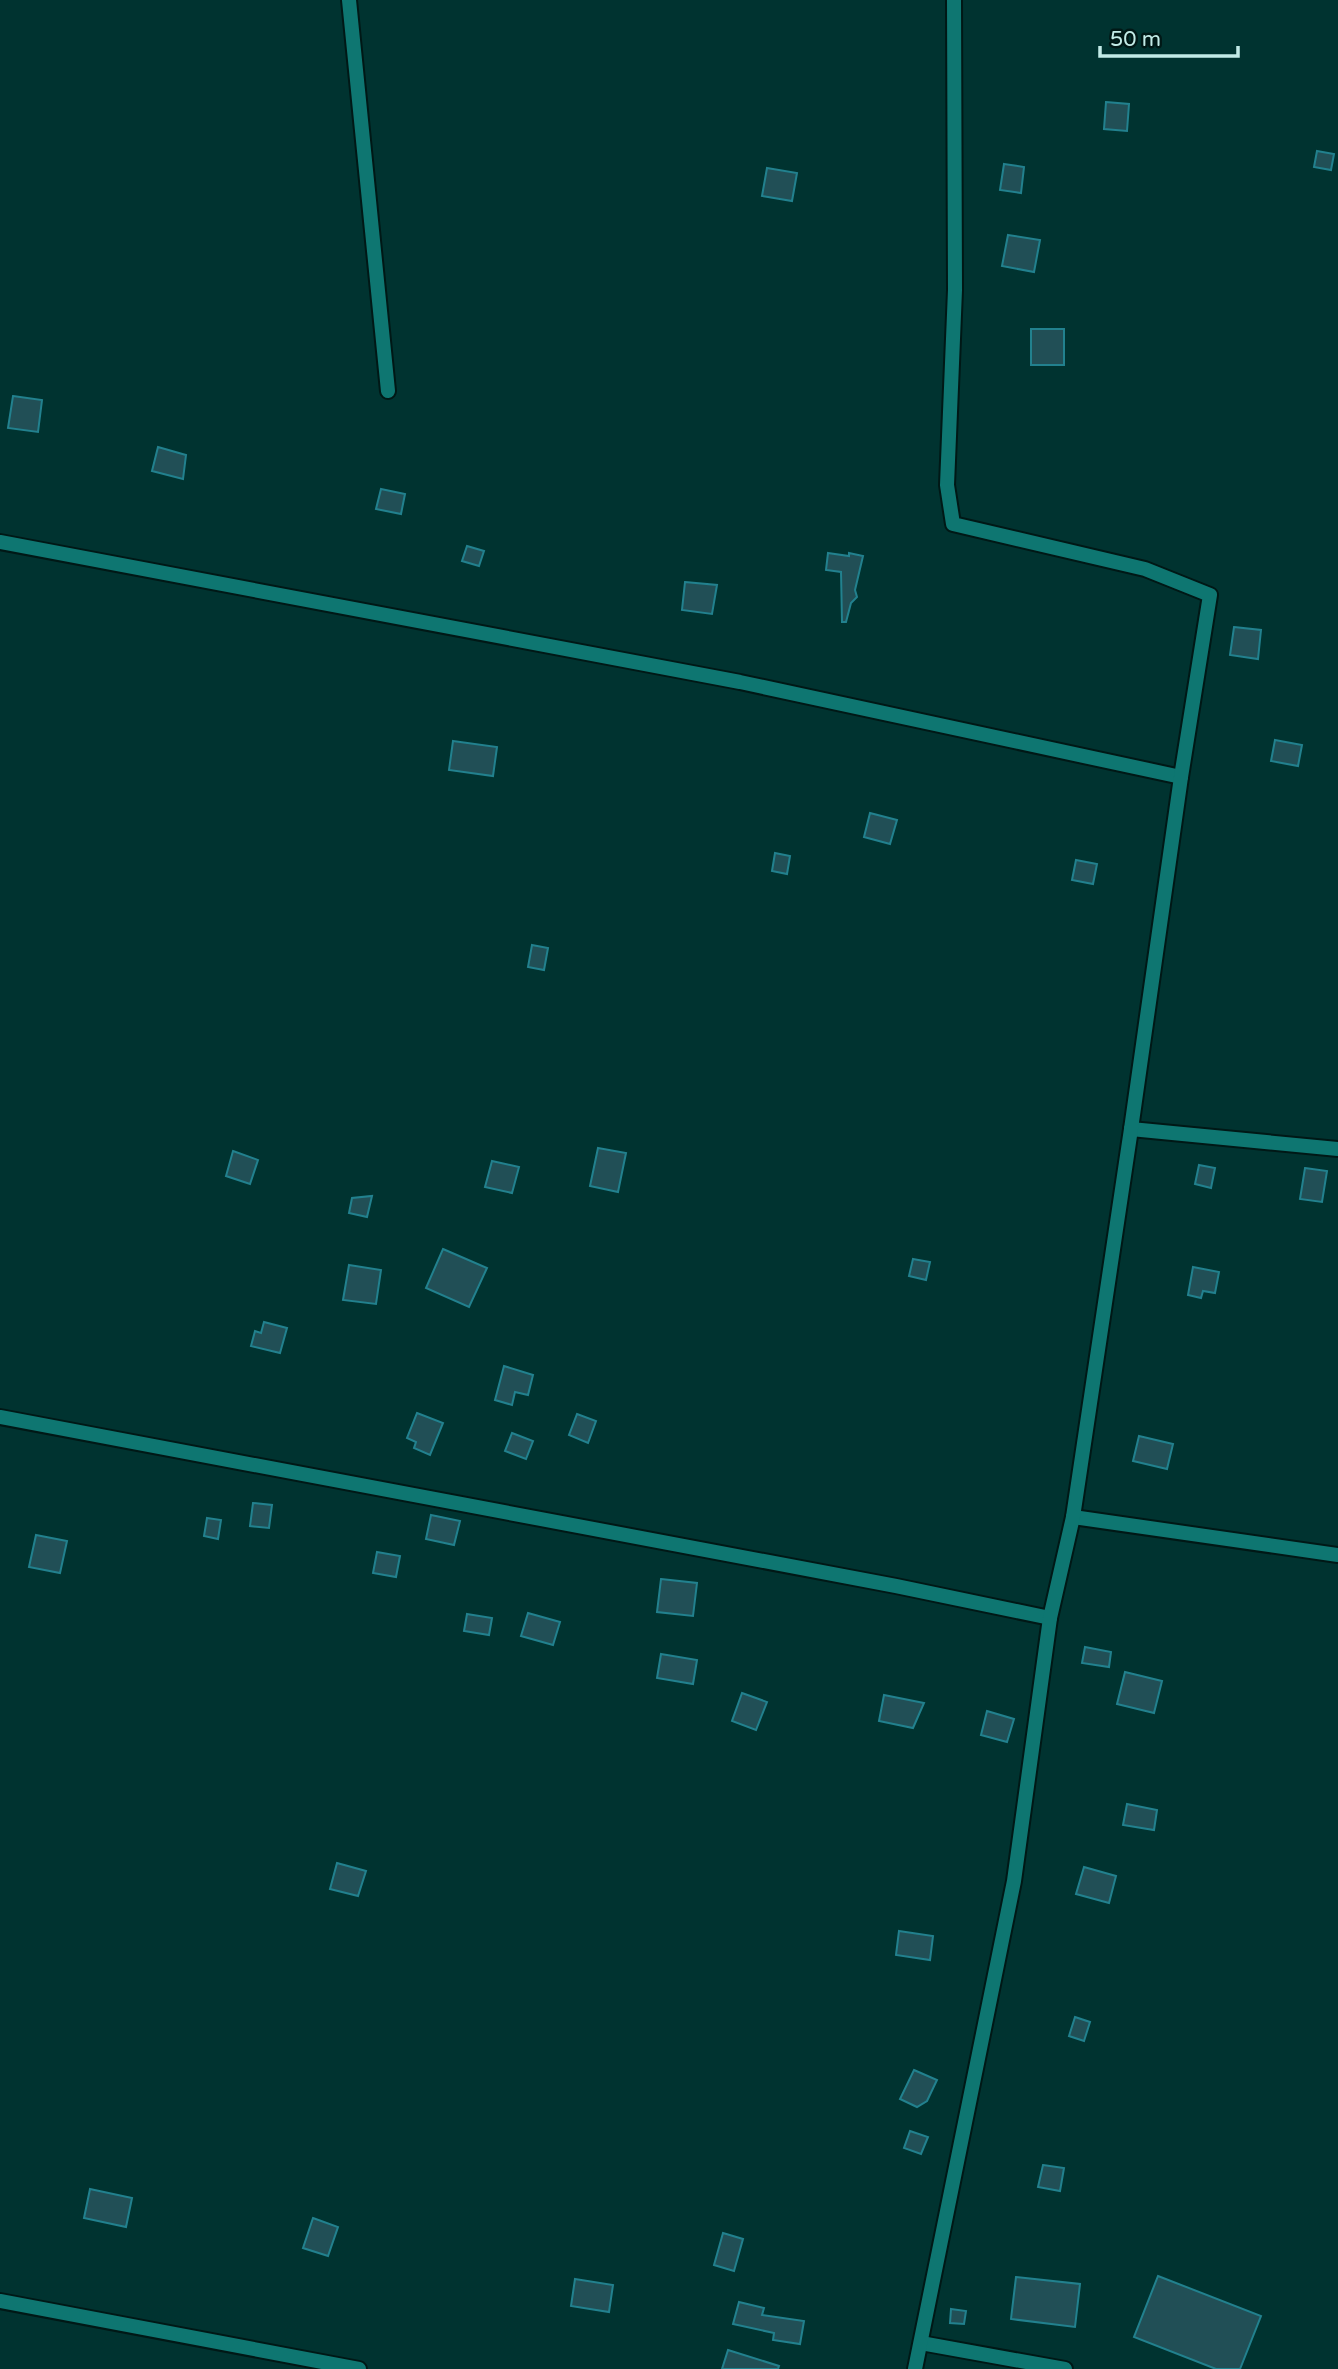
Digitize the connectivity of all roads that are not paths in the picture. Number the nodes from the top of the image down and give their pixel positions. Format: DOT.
graph roads {
  1 [pos="349,0"];
  2 [pos="954,0"];
  3 [pos="388,391"];
  4 [pos="0,542"];
  5 [pos="1181,778"];
  6 [pos="1131,1129"];
  7 [pos="1338,1149"];
  8 [pos="0,1417"];
  9 [pos="1073,1517"];
  10 [pos="1338,1555"];
  11 [pos="1050,1618"];
  12 [pos="0,2301"];
  13 [pos="920,2343"];
  14 [pos="359,2369"];
  15 [pos="915,2369"];
  16 [pos="1065,2369"];
  1 -- 3 [label="street"];
  2 -- 5 [label="street"];
  4 -- 5 [label="street"];
  5 -- 6 [label="street"];
  6 -- 7 [label="street"];
  6 -- 9 [label="street"];
  8 -- 11 [label="street"];
  9 -- 10 [label="street"];
  9 -- 11 [label="street"];
  11 -- 13 [label="street"];
  12 -- 14 [label="street"];
  13 -- 15 [label="street"];
  13 -- 16 [label="street"];
}
